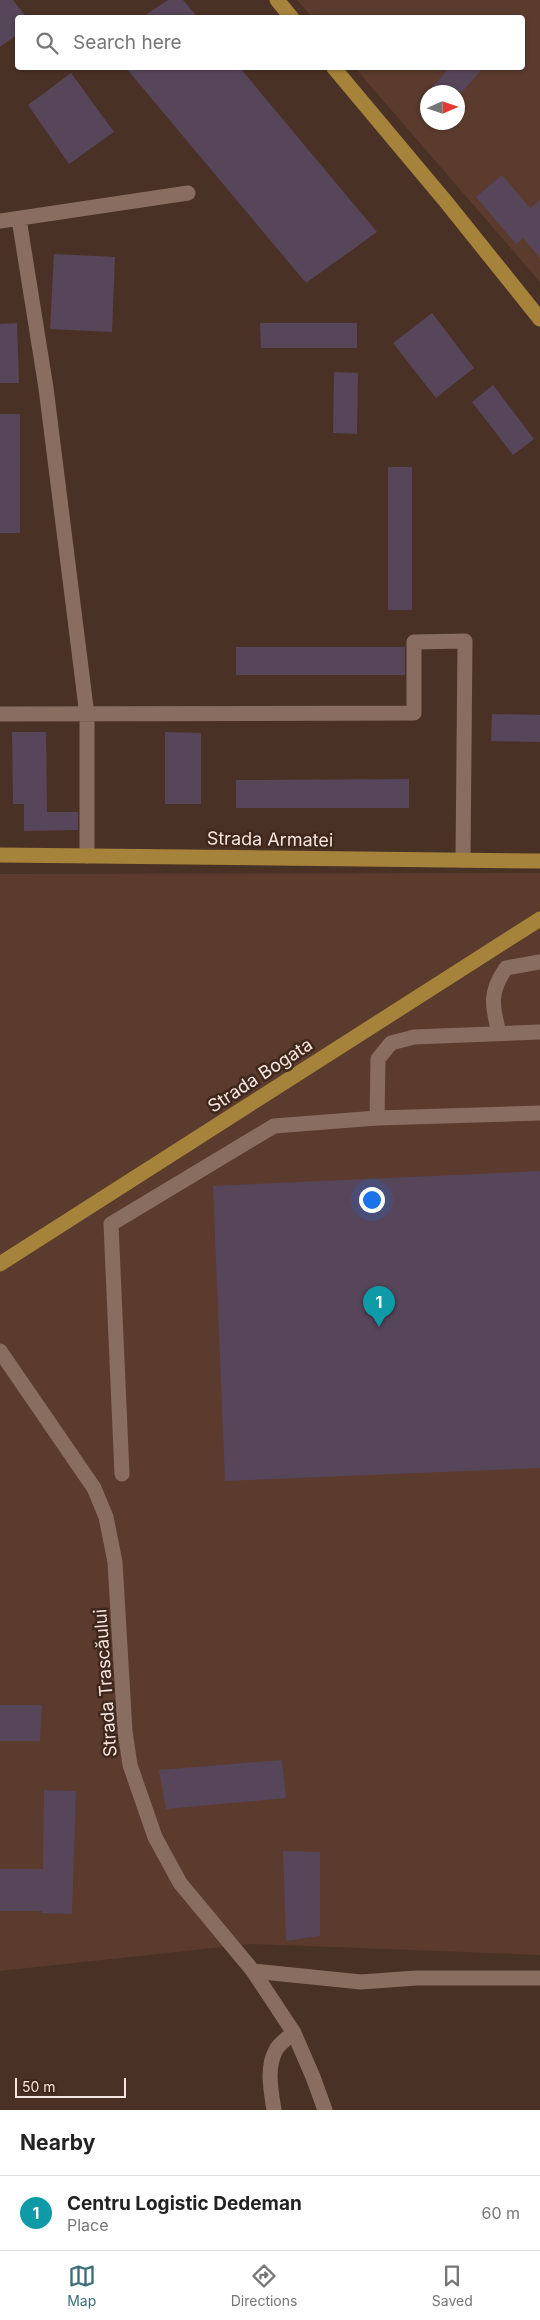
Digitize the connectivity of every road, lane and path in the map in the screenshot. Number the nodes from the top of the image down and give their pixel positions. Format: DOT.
graph roads {
  1 [pos="277,0"];
  2 [pos="290,15"];
  3 [pos="336,70"];
  4 [pos="188,193"];
  5 [pos="19,219"];
  6 [pos="0,221"];
  7 [pos="540,319"];
  8 [pos="0,714"];
  9 [pos="86,715"];
  10 [pos="0,855"];
  11 [pos="88,856"];
  12 [pos="463,860"];
  13 [pos="540,860"];
  14 [pos="540,919"];
  15 [pos="540,962"];
  16 [pos="540,1032"];
  17 [pos="499,1033"];
  18 [pos="540,1113"];
  19 [pos="377,1118"];
  20 [pos="0,1264"];
  21 [pos="0,1351"];
  22 [pos="122,1474"];
  23 [pos="252,1971"];
  24 [pos="540,1978"];
  25 [pos="294,2033"];
  26 [pos="274,2110"];
  27 [pos="325,2110"];
  1 -- 2 [label="main road"];
  3 -- 7 [label="main road"];
  4 -- 5 [label="street"];
  5 -- 6 [label="street"];
  5 -- 9 [label="street"];
  8 -- 9 [label="street"];
  9 -- 11 [label="street"];
  9 -- 12 [label="street"];
  10 -- 11 [label="main road, Strada Armatei"];
  11 -- 12 [label="main road, Strada Armatei"];
  12 -- 13 [label="main road, Strada Armatei"];
  14 -- 20 [label="main road, Strada Bogata"];
  15 -- 17 [label="street"];
  16 -- 17 [label="street"];
  17 -- 19 [label="street"];
  18 -- 19 [label="street"];
  19 -- 22 [label="street"];
  21 -- 23 [label="street, Strada Trascăului"];
  23 -- 24 [label="street"];
  23 -- 25 [label="street, Strada Trascăului"];
  25 -- 26 [label="street"];
  25 -- 27 [label="street, Strada Trascăului"];
}
